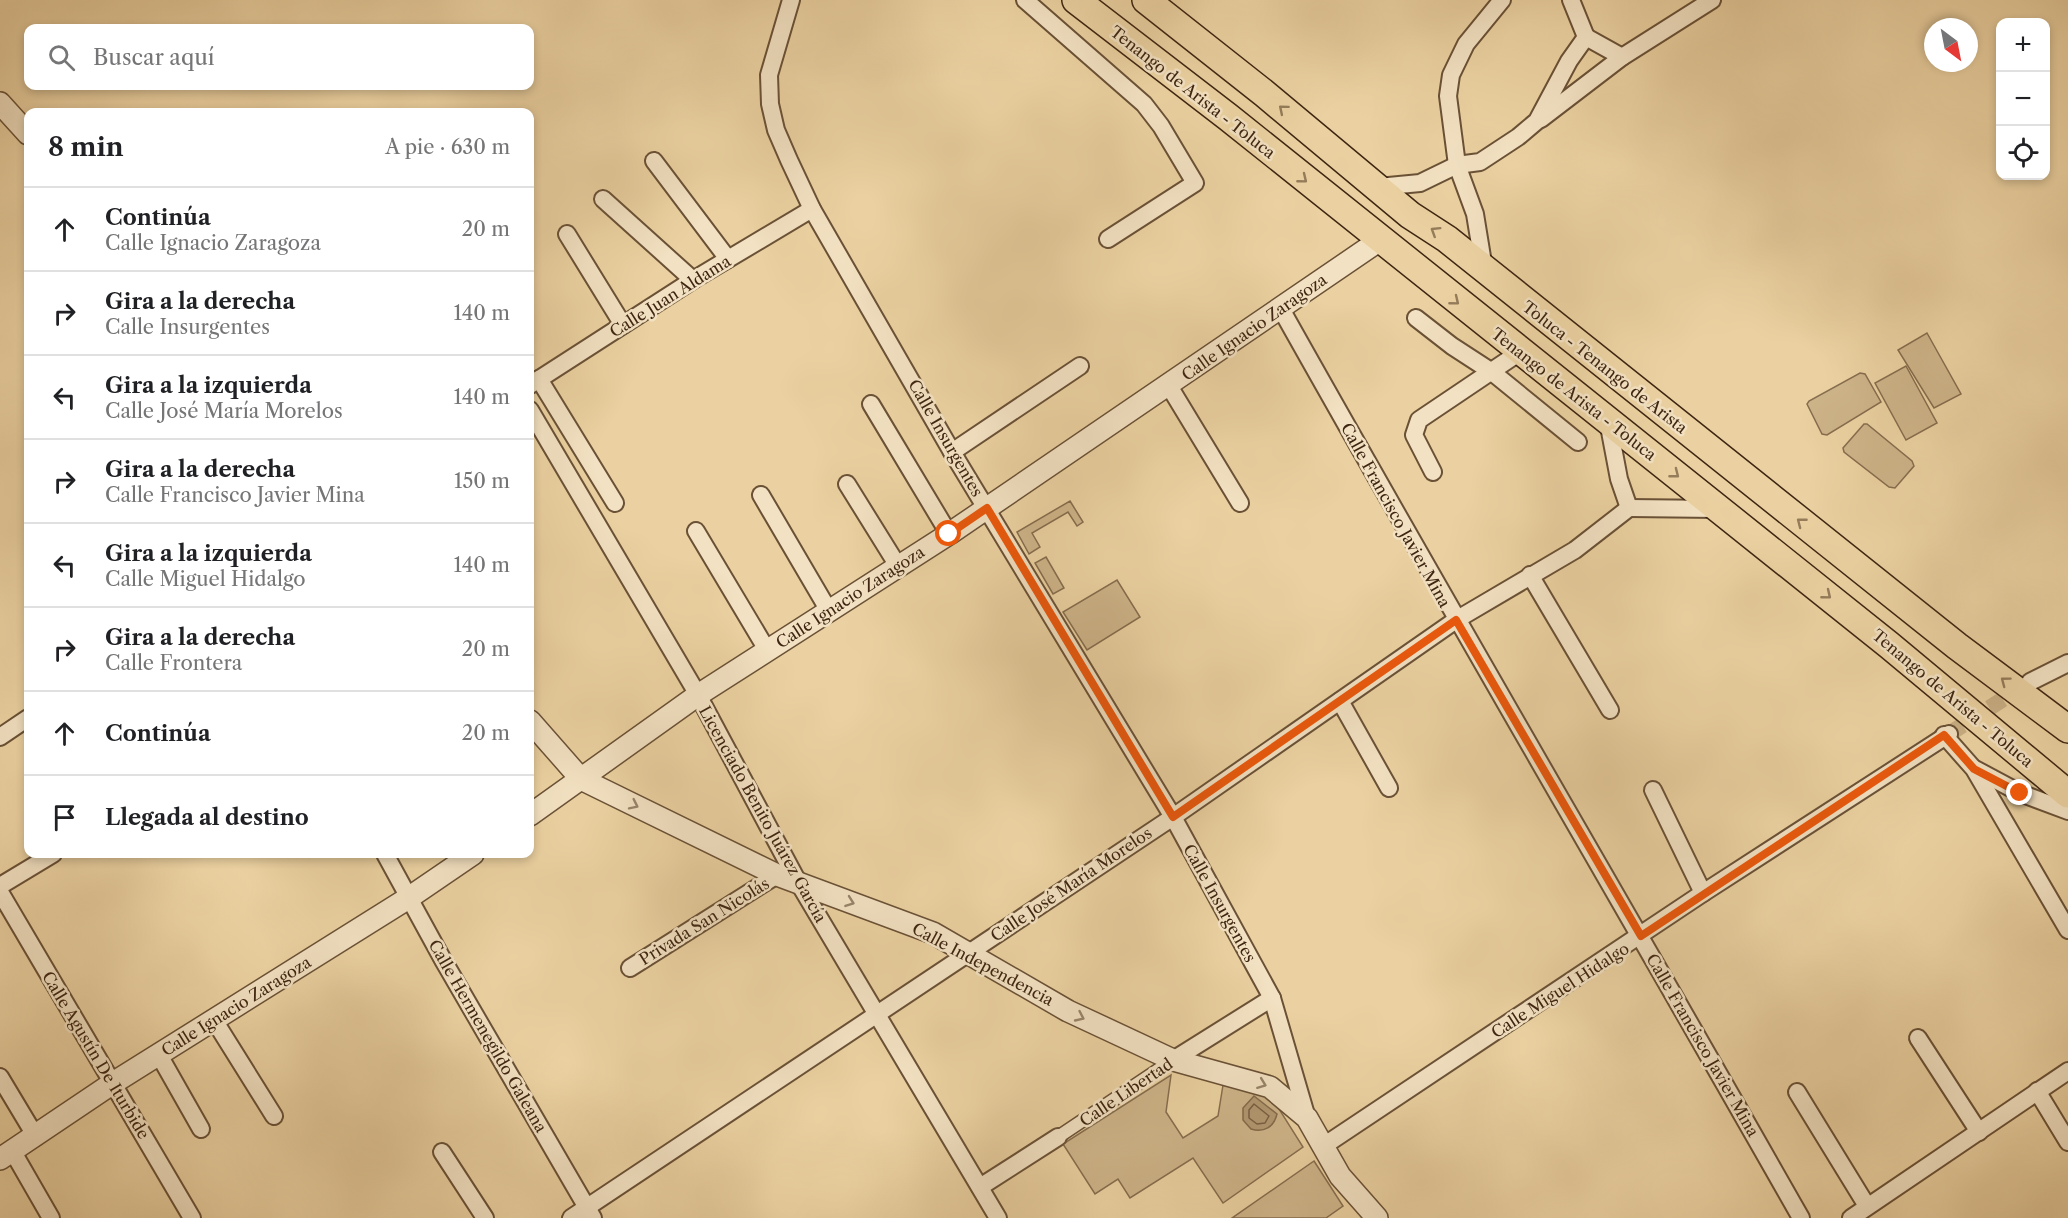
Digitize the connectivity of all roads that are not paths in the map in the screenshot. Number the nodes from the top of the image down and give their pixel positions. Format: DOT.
graph roads {
  1 [pos="790,0"];
  2 [pos="1025,0"];
  3 [pos="1076,0"];
  4 [pos="1146,0"];
  5 [pos="1502,0"];
  6 [pos="1571,0"];
  7 [pos="1712,0"];
  8 [pos="1586,38"];
  9 [pos="1622,57"];
  10 [pos="0,103"];
  11 [pos="1538,121"];
  12 [pos="24,130"];
  13 [pos="654,161"];
  14 [pos="1457,165"];
  15 [pos="1378,187"];
  16 [pos="603,199"];
  17 [pos="812,209"];
  18 [pos="567,234"];
  19 [pos="1107,239"];
  20 [pos="1380,240"];
  21 [pos="728,259"];
  22 [pos="1484,271"];
  23 [pos="693,280"];
  24 [pos="1281,309"];
  25 [pos="1416,318"];
  26 [pos="623,325"];
  27 [pos="1520,352"];
  28 [pos="1080,366"];
  29 [pos="1492,372"];
  30 [pos="534,382"];
  31 [pos="1168,386"];
  32 [pos="871,404"];
  33 [pos="534,417"];
  34 [pos="1608,421"];
  35 [pos="1578,442"];
  36 [pos="952,452"];
  37 [pos="1433,472"];
  38 [pos="847,484"];
  39 [pos="761,495"];
  40 [pos="615,503"];
  41 [pos="1240,503"];
  42 [pos="987,508"];
  43 [pos="1629,508"];
  44 [pos="1719,509"];
  45 [pos="696,531"];
  46 [pos="949,534"];
  47 [pos="898,566"];
  48 [pos="1530,575"];
  49 [pos="829,611"];
  50 [pos="1456,620"];
  51 [pos="767,650"];
  52 [pos="2068,663"];
  53 [pos="2030,682"];
  54 [pos="698,695"];
  55 [pos="1340,701"];
  56 [pos="1610,710"];
  57 [pos="24,721"];
  58 [pos="534,726"];
  59 [pos="2068,729"];
  60 [pos="0,737"];
  61 [pos="1974,769"];
  62 [pos="581,779"];
  63 [pos="1389,788"];
  64 [pos="1653,790"];
  65 [pos="2068,794"];
  66 [pos="2068,811"];
  67 [pos="534,812"];
  68 [pos="1173,817"];
  69 [pos="46,858"];
  70 [pos="387,858"];
  71 [pos="467,858"];
  72 [pos="777,875"];
  73 [pos="798,882"];
  74 [pos="0,886"];
  75 [pos="0,892"];
  76 [pos="1703,893"];
  77 [pos="410,897"];
  78 [pos="5,914"];
  79 [pos="2068,930"];
  80 [pos="1641,936"];
  81 [pos="968,952"];
  82 [pos="630,968"];
  83 [pos="1272,998"];
  84 [pos="875,1015"];
  85 [pos="214,1020"];
  86 [pos="1918,1038"];
  87 [pos="159,1055"];
  88 [pos="1173,1060"];
  89 [pos="2068,1071"];
  90 [pos="0,1077"];
  91 [pos="113,1083"];
  92 [pos="2037,1091"];
  93 [pos="1797,1092"];
  94 [pos="274,1116"];
  95 [pos="1307,1118"];
  96 [pos="201,1129"];
  97 [pos="1979,1132"];
  98 [pos="36,1137"];
  99 [pos="1058,1137"];
  100 [pos="2068,1142"];
  101 [pos="1322,1148"];
  102 [pos="442,1152"];
  103 [pos="4,1157"];
  104 [pos="980,1187"];
  105 [pos="1867,1206"];
  106 [pos="590,1213"];
  107 [pos="51,1218"];
  108 [pos="192,1218"];
  109 [pos="485,1218"];
  110 [pos="571,1218"];
  111 [pos="998,1218"];
  112 [pos="1377,1218"];
  113 [pos="1802,1218"];
  114 [pos="1851,1218"];
  1 -- 17 [label="street, Calle Insurgentes"];
  2 -- 19 [label="street"];
  3 -- 20 [label="highway, Tenango de Arista - Toluca, one-way"];
  15 -- 4 [label="highway, Toluca - Tenango de Arista, one-way"];
  5 -- 14 [label="street"];
  6 -- 8 [label="street"];
  7 -- 9 [label="street"];
  8 -- 9 [label="street"];
  8 -- 11 [label="street"];
  9 -- 11 [label="street"];
  10 -- 12 [label="street"];
  11 -- 14 [label="street"];
  13 -- 21 [label="street"];
  14 -- 15 [label="street"];
  14 -- 22 [label="street"];
  22 -- 15 [label="highway, Toluca - Tenango de Arista, one-way"];
  16 -- 23 [label="street"];
  17 -- 21 [label="street, Calle Juan Aldama"];
  17 -- 36 [label="street, Calle Insurgentes"];
  18 -- 26 [label="street"];
  20 -- 24 [label="street, Calle Ignacio Zaragoza"];
  20 -- 27 [label="highway, Tenango de Arista - Toluca, one-way"];
  21 -- 23 [label="street, Calle Juan Aldama"];
  59 -- 22 [label="highway, Toluca - Tenango de Arista, one-way"];
  23 -- 26 [label="street, Calle Juan Aldama"];
  24 -- 31 [label="street, Calle Ignacio Zaragoza"];
  24 -- 50 [label="street, Calle Francisco Javier Mina"];
  25 -- 29 [label="street"];
  26 -- 30 [label="street, Calle Juan Aldama"];
  27 -- 29 [label="street"];
  27 -- 34 [label="highway, Tenango de Arista - Toluca"];
  28 -- 36 [label="street"];
  29 -- 35 [label="street"];
  29 -- 37 [label="street"];
  30 -- 40 [label="street"];
  31 -- 41 [label="street"];
  31 -- 42 [label="street, Calle Ignacio Zaragoza"];
  32 -- 46 [label="street"];
  33 -- 54 [label="street, Licenciado Benito Juárez García"];
  34 -- 43 [label="street"];
  34 -- 44 [label="highway, Tenango de Arista - Toluca, one-way"];
  36 -- 42 [label="street, Calle Insurgentes"];
  38 -- 47 [label="street"];
  39 -- 49 [label="street"];
  42 -- 46 [label="street, Calle Ignacio Zaragoza"];
  42 -- 68 [label="street, Calle Insurgentes"];
  43 -- 44 [label="street"];
  43 -- 48 [label="street, Calle José María Morelos"];
  44 -- 65 [label="highway, Tenango de Arista - Toluca, one-way"];
  45 -- 51 [label="street"];
  46 -- 47 [label="street, Calle Ignacio Zaragoza"];
  47 -- 49 [label="street, Calle Ignacio Zaragoza"];
  48 -- 50 [label="street, Calle José María Morelos"];
  48 -- 56 [label="street"];
  49 -- 51 [label="street, Calle Ignacio Zaragoza"];
  50 -- 55 [label="street, Calle José María Morelos"];
  50 -- 80 [label="street, Calle Francisco Javier Mina"];
  51 -- 54 [label="street, Calle Ignacio Zaragoza"];
  52 -- 53 [label="street"];
  54 -- 62 [label="street, Calle Ignacio Zaragoza"];
  54 -- 73 [label="street, Licenciado Benito Juárez García"];
  55 -- 63 [label="street"];
  55 -- 68 [label="street, Calle José María Morelos"];
  57 -- 60 [label="street"];
  58 -- 62 [label="street, Calle Independencia"];
  61 -- 66 [label="street"];
  61 -- 76 [label="street, Calle Miguel Hidalgo"];
  61 -- 79 [label="street"];
  62 -- 67 [label="street, Calle Ignacio Zaragoza"];
  62 -- 72 [label="street, Calle Independencia, one-way"];
  64 -- 76 [label="street"];
  68 -- 81 [label="street, Calle José María Morelos"];
  68 -- 83 [label="street, Calle Insurgentes"];
  69 -- 74 [label="street"];
  70 -- 77 [label="street, Calle Hermenegildo Galeana"];
  71 -- 77 [label="street, Calle Ignacio Zaragoza"];
  72 -- 73 [label="street, Calle Independencia"];
  72 -- 82 [label="street, Privada San Nicolás"];
  73 -- 81 [label="street, Calle Independencia, one-way"];
  73 -- 84 [label="street, Licenciado Benito Juárez García"];
  75 -- 78 [label="street, Calle Agustín De Iturbide"];
  76 -- 80 [label="street, Calle Miguel Hidalgo"];
  77 -- 85 [label="street, Calle Ignacio Zaragoza"];
  77 -- 106 [label="street, Calle Hermenegildo Galeana"];
  78 -- 91 [label="street, Calle Agustín De Iturbide"];
  80 -- 101 [label="street, Calle Miguel Hidalgo"];
  80 -- 113 [label="street, Calle Francisco Javier Mina"];
  81 -- 84 [label="street, Calle José María Morelos"];
  81 -- 88 [label="street, Calle Independencia, one-way"];
  83 -- 88 [label="street, Calle Libertad"];
  83 -- 95 [label="street, Calle Insurgentes"];
  84 -- 104 [label="street, Licenciado Benito Juárez García"];
  84 -- 106 [label="street, Calle José María Morelos"];
  85 -- 87 [label="street, Calle Ignacio Zaragoza"];
  85 -- 94 [label="street"];
  86 -- 97 [label="street"];
  87 -- 91 [label="street, Calle Ignacio Zaragoza"];
  87 -- 96 [label="street"];
  88 -- 95 [label="street, Calle Independencia, one-way"];
  88 -- 99 [label="street, Calle Libertad"];
  89 -- 92 [label="street"];
  90 -- 98 [label="street"];
  91 -- 98 [label="street, Calle Ignacio Zaragoza"];
  91 -- 108 [label="street, Calle Agustín De Iturbide"];
  92 -- 97 [label="street"];
  92 -- 100 [label="street"];
  93 -- 105 [label="street"];
  95 -- 101 [label="street, Calle Independencia"];
  97 -- 105 [label="street"];
  98 -- 103 [label="street, Calle Ignacio Zaragoza"];
  99 -- 104 [label="street, Calle Libertad"];
  101 -- 112 [label="street, Calle Independencia"];
  102 -- 109 [label="street"];
  103 -- 107 [label="street"];
  104 -- 111 [label="street, Licenciado Benito Juárez García"];
  105 -- 114 [label="street"];
  106 -- 110 [label="street, Calle José María Morelos"];
}
